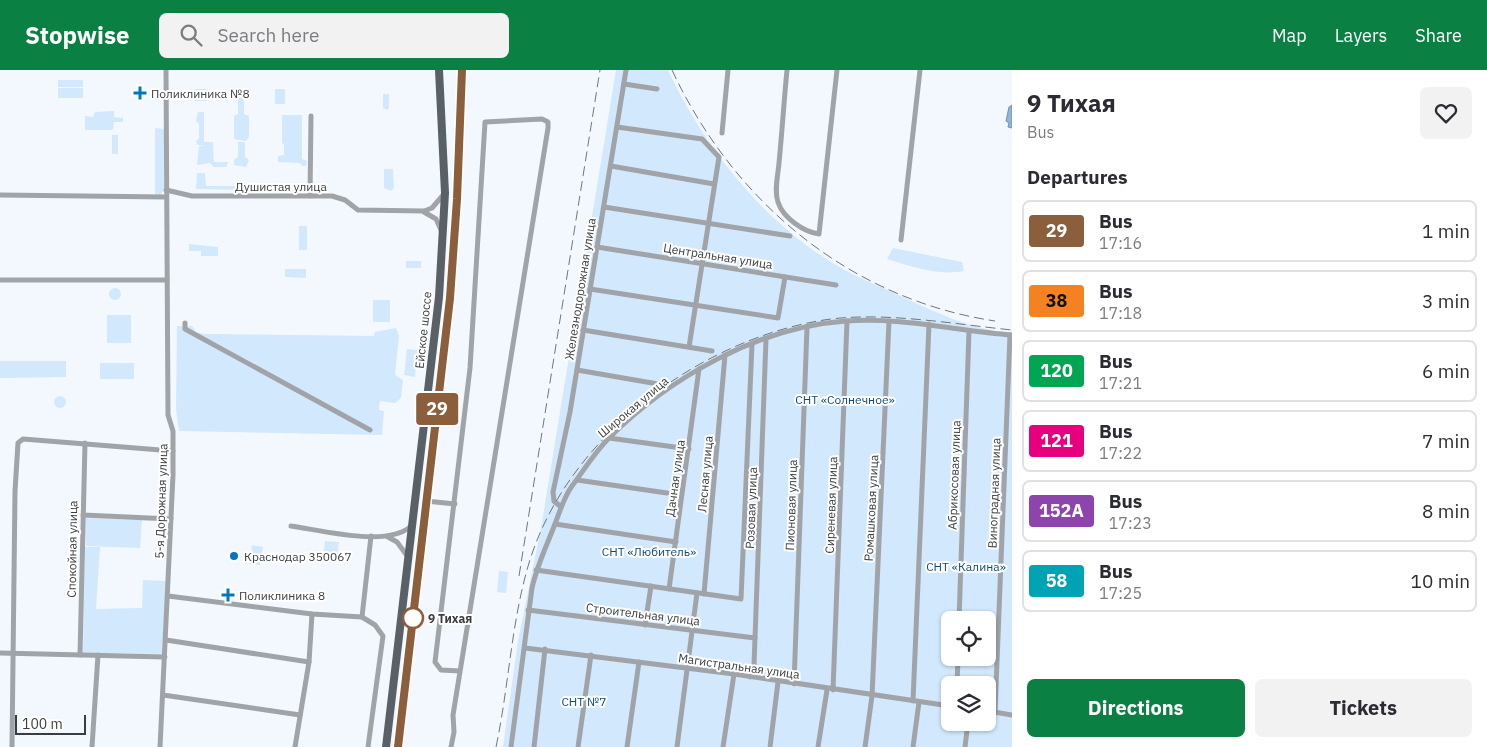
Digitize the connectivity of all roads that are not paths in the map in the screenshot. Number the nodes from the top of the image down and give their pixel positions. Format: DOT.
graph roads {
  1 [pos="166,70"];
  2 [pos="440,70"];
  3 [pos="462,70"];
  4 [pos="626,70"];
  5 [pos="728,70"];
  6 [pos="787,70"];
  7 [pos="837,70"];
  8 [pos="920,70"];
  9 [pos="624,84"];
  10 [pos="658,89"];
  11 [pos="311,116"];
  12 [pos="617,127"];
  13 [pos="722,133"];
  14 [pos="611,166"];
  15 [pos="714,184"];
  16 [pos="166,190"];
  17 [pos="445,193"];
  18 [pos="0,195"];
  19 [pos="310,196"];
  20 [pos="166,197"];
  21 [pos="604,207"];
  22 [pos="424,211"];
  23 [pos="708,224"];
  24 [pos="790,236"];
  25 [pos="443,238"];
  26 [pos="901,240"];
  27 [pos="597,247"];
  28 [pos="702,264"];
  29 [pos="785,277"];
  30 [pos="0,280"];
  31 [pos="166,280"];
  32 [pos="836,285"];
  33 [pos="590,289"];
  34 [pos="695,306"];
  35 [pos="847,321"];
  36 [pos="889,321"];
  37 [pos="185,323"];
  38 [pos="929,324"];
  39 [pos="806,327"];
  40 [pos="583,330"];
  41 [pos="969,332"];
  42 [pos="1011,335"];
  43 [pos="766,339"];
  44 [pos="752,344"];
  45 [pos="688,347"];
  46 [pos="712,351"];
  47 [pos="725,355"];
  48 [pos="699,369"];
  49 [pos="577,370"];
  50 [pos="658,384"];
  51 [pos="370,430"];
  52 [pos="609,438"];
  53 [pos="85,443"];
  54 [pos="689,449"];
  55 [pos="173,451"];
  56 [pos="577,480"];
  57 [pos="667,493"];
  58 [pos="426,501"];
  59 [pos="455,504"];
  60 [pos="561,507"];
  61 [pos="83,515"];
  62 [pos="171,519"];
  63 [pos="555,524"];
  64 [pos="291,526"];
  65 [pos="412,526"];
  66 [pos="371,536"];
  67 [pos="388,537"];
  68 [pos="676,542"];
  69 [pos="408,558"];
  70 [pos="536,570"];
  71 [pos="651,586"];
  72 [pos="669,589"];
  73 [pos="697,593"];
  74 [pos="704,594"];
  75 [pos="168,596"];
  76 [pos="528,610"];
  77 [pos="959,611"];
  78 [pos="312,614"];
  79 [pos="362,617"];
  80 [pos="645,625"];
  81 [pos="694,630"];
  82 [pos="755,638"];
  83 [pos="166,640"];
  84 [pos="525,648"];
  85 [pos="545,649"];
  86 [pos="0,653"];
  87 [pos="14,653"];
  88 [pos="80,655"];
  89 [pos="98,655"];
  90 [pos="591,655"];
  91 [pos="165,657"];
  92 [pos="309,662"];
  93 [pos="639,662"];
  94 [pos="689,669"];
  95 [pos="460,671"];
  96 [pos="734,674"];
  97 [pos="750,677"];
  98 [pos="778,682"];
  99 [pos="794,684"];
  100 [pos="996,688"];
  101 [pos="827,690"];
  102 [pos="833,690"];
  103 [pos="164,695"];
  104 [pos="872,696"];
  105 [pos="916,701"];
  106 [pos="941,705"];
  107 [pos="996,712"];
  108 [pos="300,715"];
  109 [pos="1012,715"];
  110 [pos="967,731"];
  111 [pos="12,747"];
  112 [pos="92,747"];
  113 [pos="160,747"];
  114 [pos="295,747"];
  115 [pos="368,747"];
  116 [pos="386,747"];
  117 [pos="398,747"];
  118 [pos="451,747"];
  119 [pos="511,747"];
  120 [pos="534,747"];
  121 [pos="578,747"];
  122 [pos="627,747"];
  123 [pos="676,747"];
  124 [pos="723,747"];
  125 [pos="770,747"];
  126 [pos="818,747"];
  127 [pos="865,747"];
  128 [pos="913,747"];
  129 [pos="965,747"];
  1 -- 16 [label="street, 5-я Дорожная улица"];
  2 -- 17 [label="main road, Ейское шоссе"];
  3 -- 58 [label="main road, Ейское шоссе"];
  4 -- 9 [label="street, Железнодорожная улица"];
  5 -- 13 [label="street"];
  6 -- 7 [label="street"];
  8 -- 26 [label="street"];
  9 -- 10 [label="street"];
  9 -- 12 [label="street, Железнодорожная улица"];
  11 -- 19 [label="street"];
  12 -- 14 [label="street, Железнодорожная улица"];
  12 -- 15 [label="street"];
  14 -- 15 [label="street"];
  14 -- 21 [label="street, Железнодорожная улица"];
  15 -- 23 [label="street"];
  16 -- 19 [label="street, Душистая улица"];
  16 -- 20 [label="street, 5-я Дорожная улица"];
  17 -- 22 [label="street"];
  17 -- 25 [label="main road, Ейское шоссе"];
  18 -- 20 [label="street"];
  19 -- 22 [label="street, Душистая улица"];
  20 -- 31 [label="street, 5-я Дорожная улица"];
  21 -- 23 [label="street"];
  21 -- 27 [label="street, Железнодорожная улица"];
  22 -- 25 [label="street"];
  23 -- 24 [label="street"];
  23 -- 28 [label="street"];
  25 -- 65 [label="main road, Ейское шоссе"];
  27 -- 28 [label="street, Центральная улица"];
  27 -- 33 [label="street, Железнодорожная улица"];
  28 -- 29 [label="street, Центральная улица"];
  28 -- 34 [label="street"];
  29 -- 32 [label="street, Центральная улица"];
  29 -- 34 [label="street"];
  30 -- 31 [label="street"];
  31 -- 55 [label="street, 5-я Дорожная улица"];
  33 -- 34 [label="street"];
  33 -- 40 [label="street, Железнодорожная улица"];
  34 -- 45 [label="street"];
  35 -- 36 [label="street, Широкая улица"];
  35 -- 39 [label="street, Широкая улица"];
  35 -- 102 [label="street, Сиреневая улица"];
  36 -- 38 [label="street, Широкая улица"];
  36 -- 104 [label="street, Ромашковая улица"];
  37 -- 51 [label="street"];
  38 -- 41 [label="street, Широкая улица"];
  38 -- 105 [label="street"];
  39 -- 43 [label="street, Широкая улица"];
  39 -- 99 [label="street, Пионовая улица"];
  40 -- 45 [label="street"];
  40 -- 49 [label="street, Железнодорожная улица"];
  41 -- 42 [label="street, Широкая улица"];
  41 -- 77 [label="street, Абрикосовая улица"];
  42 -- 100 [label="street, Виноградная улица"];
  43 -- 44 [label="street, Широкая улица"];
  43 -- 82 [label="street, Розовая улица"];
  44 -- 47 [label="street, Широкая улица"];
  44 -- 74 [label="street"];
  45 -- 46 [label="street"];
  47 -- 48 [label="street, Широкая улица"];
  47 -- 74 [label="street, Лесная улица"];
  48 -- 52 [label="street, Широкая улица"];
  48 -- 54 [label="street, Дачная улица"];
  49 -- 50 [label="street"];
  49 -- 60 [label="street, Железнодорожная улица"];
  52 -- 54 [label="street"];
  52 -- 56 [label="street, Широкая улица"];
  53 -- 55 [label="street"];
  53 -- 61 [label="street, Спокойная улица"];
  53 -- 87 [label="street"];
  54 -- 68 [label="street, Дачная улица"];
  55 -- 62 [label="street, 5-я Дорожная улица"];
  56 -- 57 [label="street"];
  56 -- 60 [label="street, Широкая улица"];
  58 -- 59 [label="street"];
  58 -- 117 [label="main road, Ейское шоссе"];
  59 -- 95 [label="street"];
  59 -- 95 [label="street"];
  60 -- 63 [label="street, Широкая улица"];
  61 -- 62 [label="street"];
  61 -- 88 [label="street, Спокойная улица"];
  62 -- 75 [label="street, 5-я Дорожная улица"];
  63 -- 68 [label="street"];
  63 -- 70 [label="street, Широкая улица"];
  64 -- 66 [label="street"];
  65 -- 67 [label="street"];
  65 -- 69 [label="main road, Ейское шоссе"];
  66 -- 67 [label="street"];
  66 -- 79 [label="street"];
  67 -- 69 [label="street"];
  68 -- 72 [label="street, Дачная улица"];
  69 -- 116 [label="main road, Ейское шоссе"];
  70 -- 71 [label="street"];
  70 -- 76 [label="street, Широкая улица"];
  71 -- 72 [label="street"];
  71 -- 80 [label="street"];
  72 -- 73 [label="street"];
  73 -- 74 [label="street"];
  73 -- 81 [label="street"];
  75 -- 78 [label="street"];
  75 -- 83 [label="street, 5-я Дорожная улица"];
  76 -- 80 [label="street, Строительная улица"];
  76 -- 84 [label="street, Широкая улица"];
  78 -- 79 [label="street"];
  78 -- 92 [label="street"];
  79 -- 115 [label="street"];
  80 -- 81 [label="street, Строительная улица"];
  81 -- 82 [label="street, Строительная улица"];
  81 -- 94 [label="street"];
  82 -- 97 [label="street, Розовая улица"];
  83 -- 91 [label="street, 5-я Дорожная улица"];
  83 -- 92 [label="street"];
  84 -- 85 [label="street, Магистральная улица"];
  84 -- 119 [label="street, Широкая улица"];
  85 -- 90 [label="street, Магистральная улица"];
  85 -- 120 [label="street"];
  86 -- 87 [label="street"];
  87 -- 88 [label="street"];
  87 -- 111 [label="street"];
  88 -- 89 [label="street"];
  89 -- 91 [label="street"];
  89 -- 112 [label="street"];
  90 -- 93 [label="street, Магистральная улица"];
  90 -- 121 [label="street"];
  91 -- 103 [label="street, 5-я Дорожная улица"];
  92 -- 108 [label="street"];
  93 -- 94 [label="street, Магистральная улица"];
  93 -- 122 [label="street"];
  94 -- 96 [label="street, Магистральная улица"];
  94 -- 123 [label="street"];
  95 -- 118 [label="street"];
  96 -- 97 [label="street, Магистральная улица"];
  96 -- 124 [label="street"];
  97 -- 98 [label="street, Магистральная улица"];
  98 -- 99 [label="street, Магистральная улица"];
  98 -- 125 [label="street"];
  99 -- 101 [label="street, Магистральная улица"];
  101 -- 102 [label="street, Магистральная улица"];
  101 -- 126 [label="street"];
  102 -- 104 [label="street, Магистральная улица"];
  103 -- 108 [label="street"];
  103 -- 113 [label="street, 5-я Дорожная улица"];
  104 -- 105 [label="street, Магистральная улица"];
  104 -- 127 [label="street, Ромашковая улица"];
  105 -- 106 [label="street, Магистральная улица"];
  105 -- 128 [label="street"];
  107 -- 109 [label="street"];
  108 -- 114 [label="street"];
  110 -- 129 [label="street"];
}
